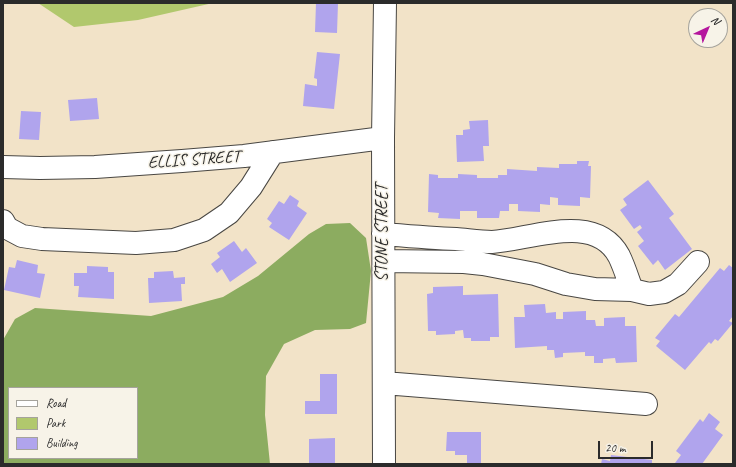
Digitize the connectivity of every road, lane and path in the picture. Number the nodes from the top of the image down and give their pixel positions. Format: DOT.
graph roads {
  1 [pos="385,3"];
  2 [pos="383,138"];
  3 [pos="273,152"];
  4 [pos="3,167"];
  5 [pos="3,221"];
  6 [pos="384,234"];
  7 [pos="510,241"];
  8 [pos="384,261"];
  9 [pos="698,262"];
  10 [pos="510,269"];
  11 [pos="632,290"];
  12 [pos="384,383"];
  13 [pos="646,404"];
  14 [pos="384,464"];
  1 -- 2 [label="street, STONE STREET"];
  2 -- 3 [label="street, ELLIS STREET"];
  2 -- 6 [label="street, STONE STREET"];
  3 -- 4 [label="street, ELLIS STREET"];
  3 -- 5 [label="street"];
  6 -- 7 [label="street"];
  6 -- 8 [label="street, STONE STREET"];
  7 -- 10 [label="street"];
  7 -- 11 [label="street"];
  8 -- 10 [label="street"];
  8 -- 12 [label="street, STONE STREET"];
  9 -- 11 [label="street"];
  10 -- 11 [label="street"];
  12 -- 13 [label="street"];
  12 -- 14 [label="street, STONE STREET"];
}
